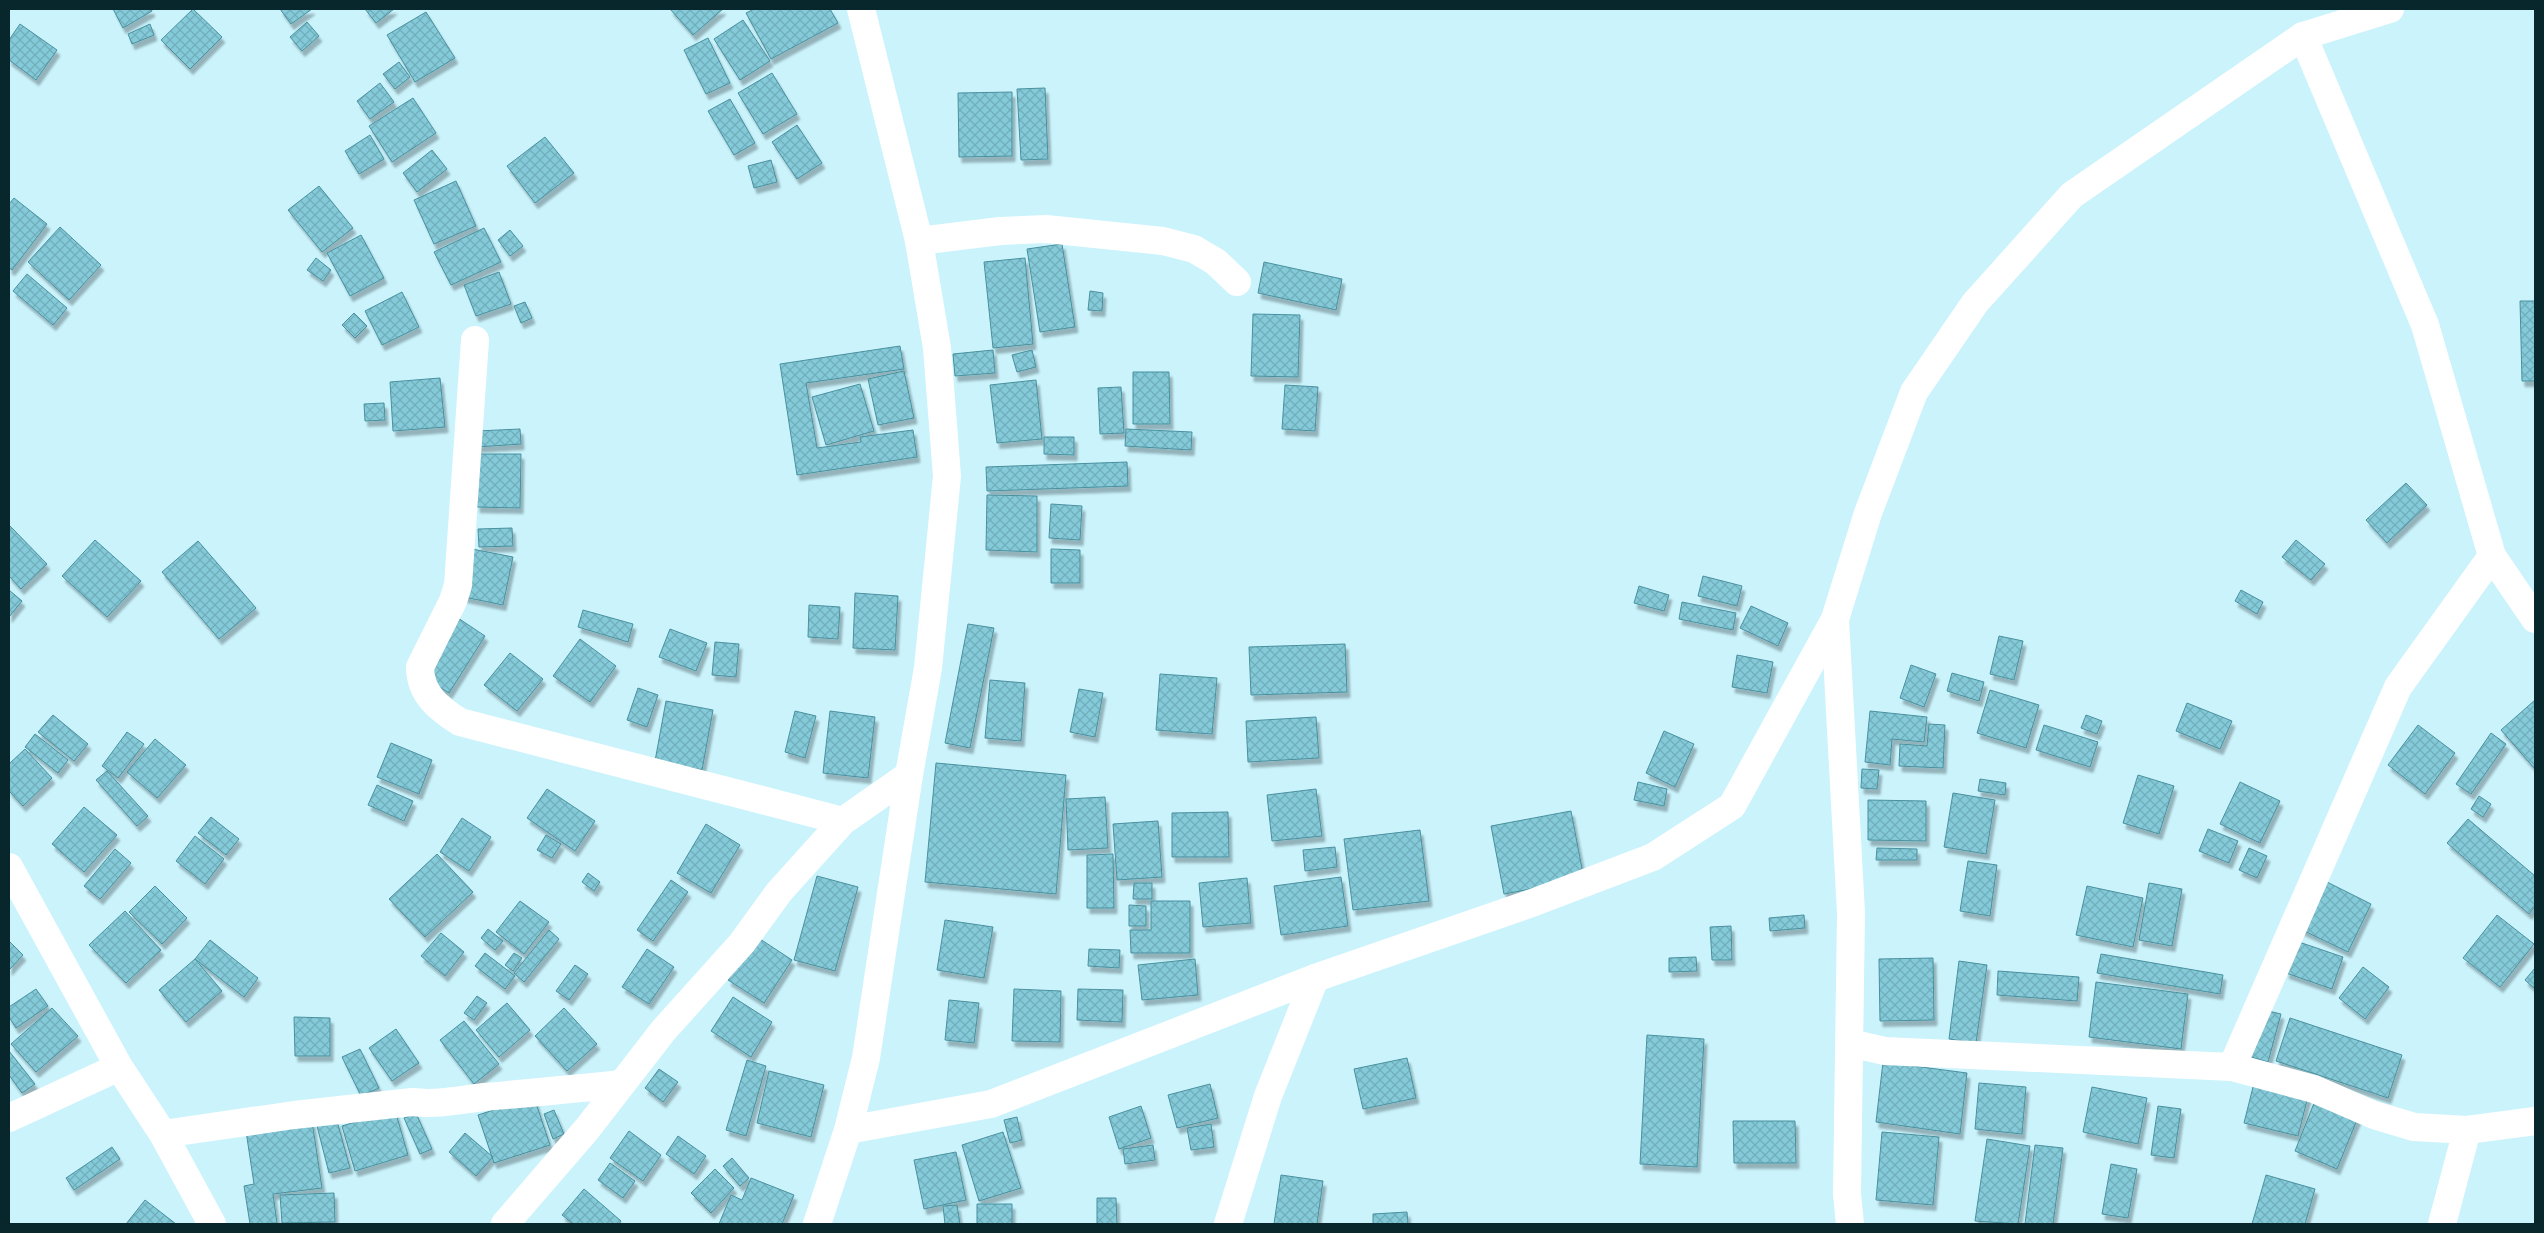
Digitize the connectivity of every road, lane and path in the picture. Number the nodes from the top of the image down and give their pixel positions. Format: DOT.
graph roads {
  1 [pos="861,9"];
  2 [pos="2390,9"];
  3 [pos="2304,36"];
  4 [pos="919,241"];
  5 [pos="1237,282"];
  6 [pos="475,340"];
  7 [pos="2492,556"];
  8 [pos="2535,619"];
  9 [pos="1835,620"];
  10 [pos="909,775"];
  11 [pos="843,821"];
  12 [pos="9,867"];
  13 [pos="1315,978"];
  14 [pos="1849,1043"];
  15 [pos="119,1067"];
  16 [pos="2232,1067"];
  17 [pos="621,1084"];
  18 [pos="9,1118"];
  19 [pos="2535,1121"];
  20 [pos="848,1130"];
  21 [pos="2467,1130"];
  22 [pos="163,1134"];
  23 [pos="212,1224"];
  24 [pos="505,1224"];
  25 [pos="817,1224"];
  26 [pos="1228,1224"];
  27 [pos="1850,1224"];
  28 [pos="2442,1224"];
  1 -- 4 [label="street"];
  2 -- 3 [label="street"];
  3 -- 7 [label="street"];
  3 -- 9 [label="street"];
  4 -- 5 [label="street"];
  4 -- 10 [label="street"];
  6 -- 11 [label="street"];
  7 -- 8 [label="street"];
  7 -- 16 [label="street"];
  9 -- 13 [label="street"];
  9 -- 14 [label="street"];
  10 -- 11 [label="street"];
  10 -- 20 [label="street"];
  11 -- 17 [label="street"];
  12 -- 15 [label="street"];
  13 -- 20 [label="street"];
  13 -- 26 [label="street"];
  14 -- 16 [label="street"];
  14 -- 27 [label="street"];
  15 -- 18 [label="street"];
  15 -- 22 [label="street"];
  16 -- 21 [label="street"];
  17 -- 22 [label="street"];
  17 -- 24 [label="street"];
  19 -- 21 [label="street"];
  20 -- 25 [label="street"];
  21 -- 28 [label="street"];
  22 -- 23 [label="street"];
}
